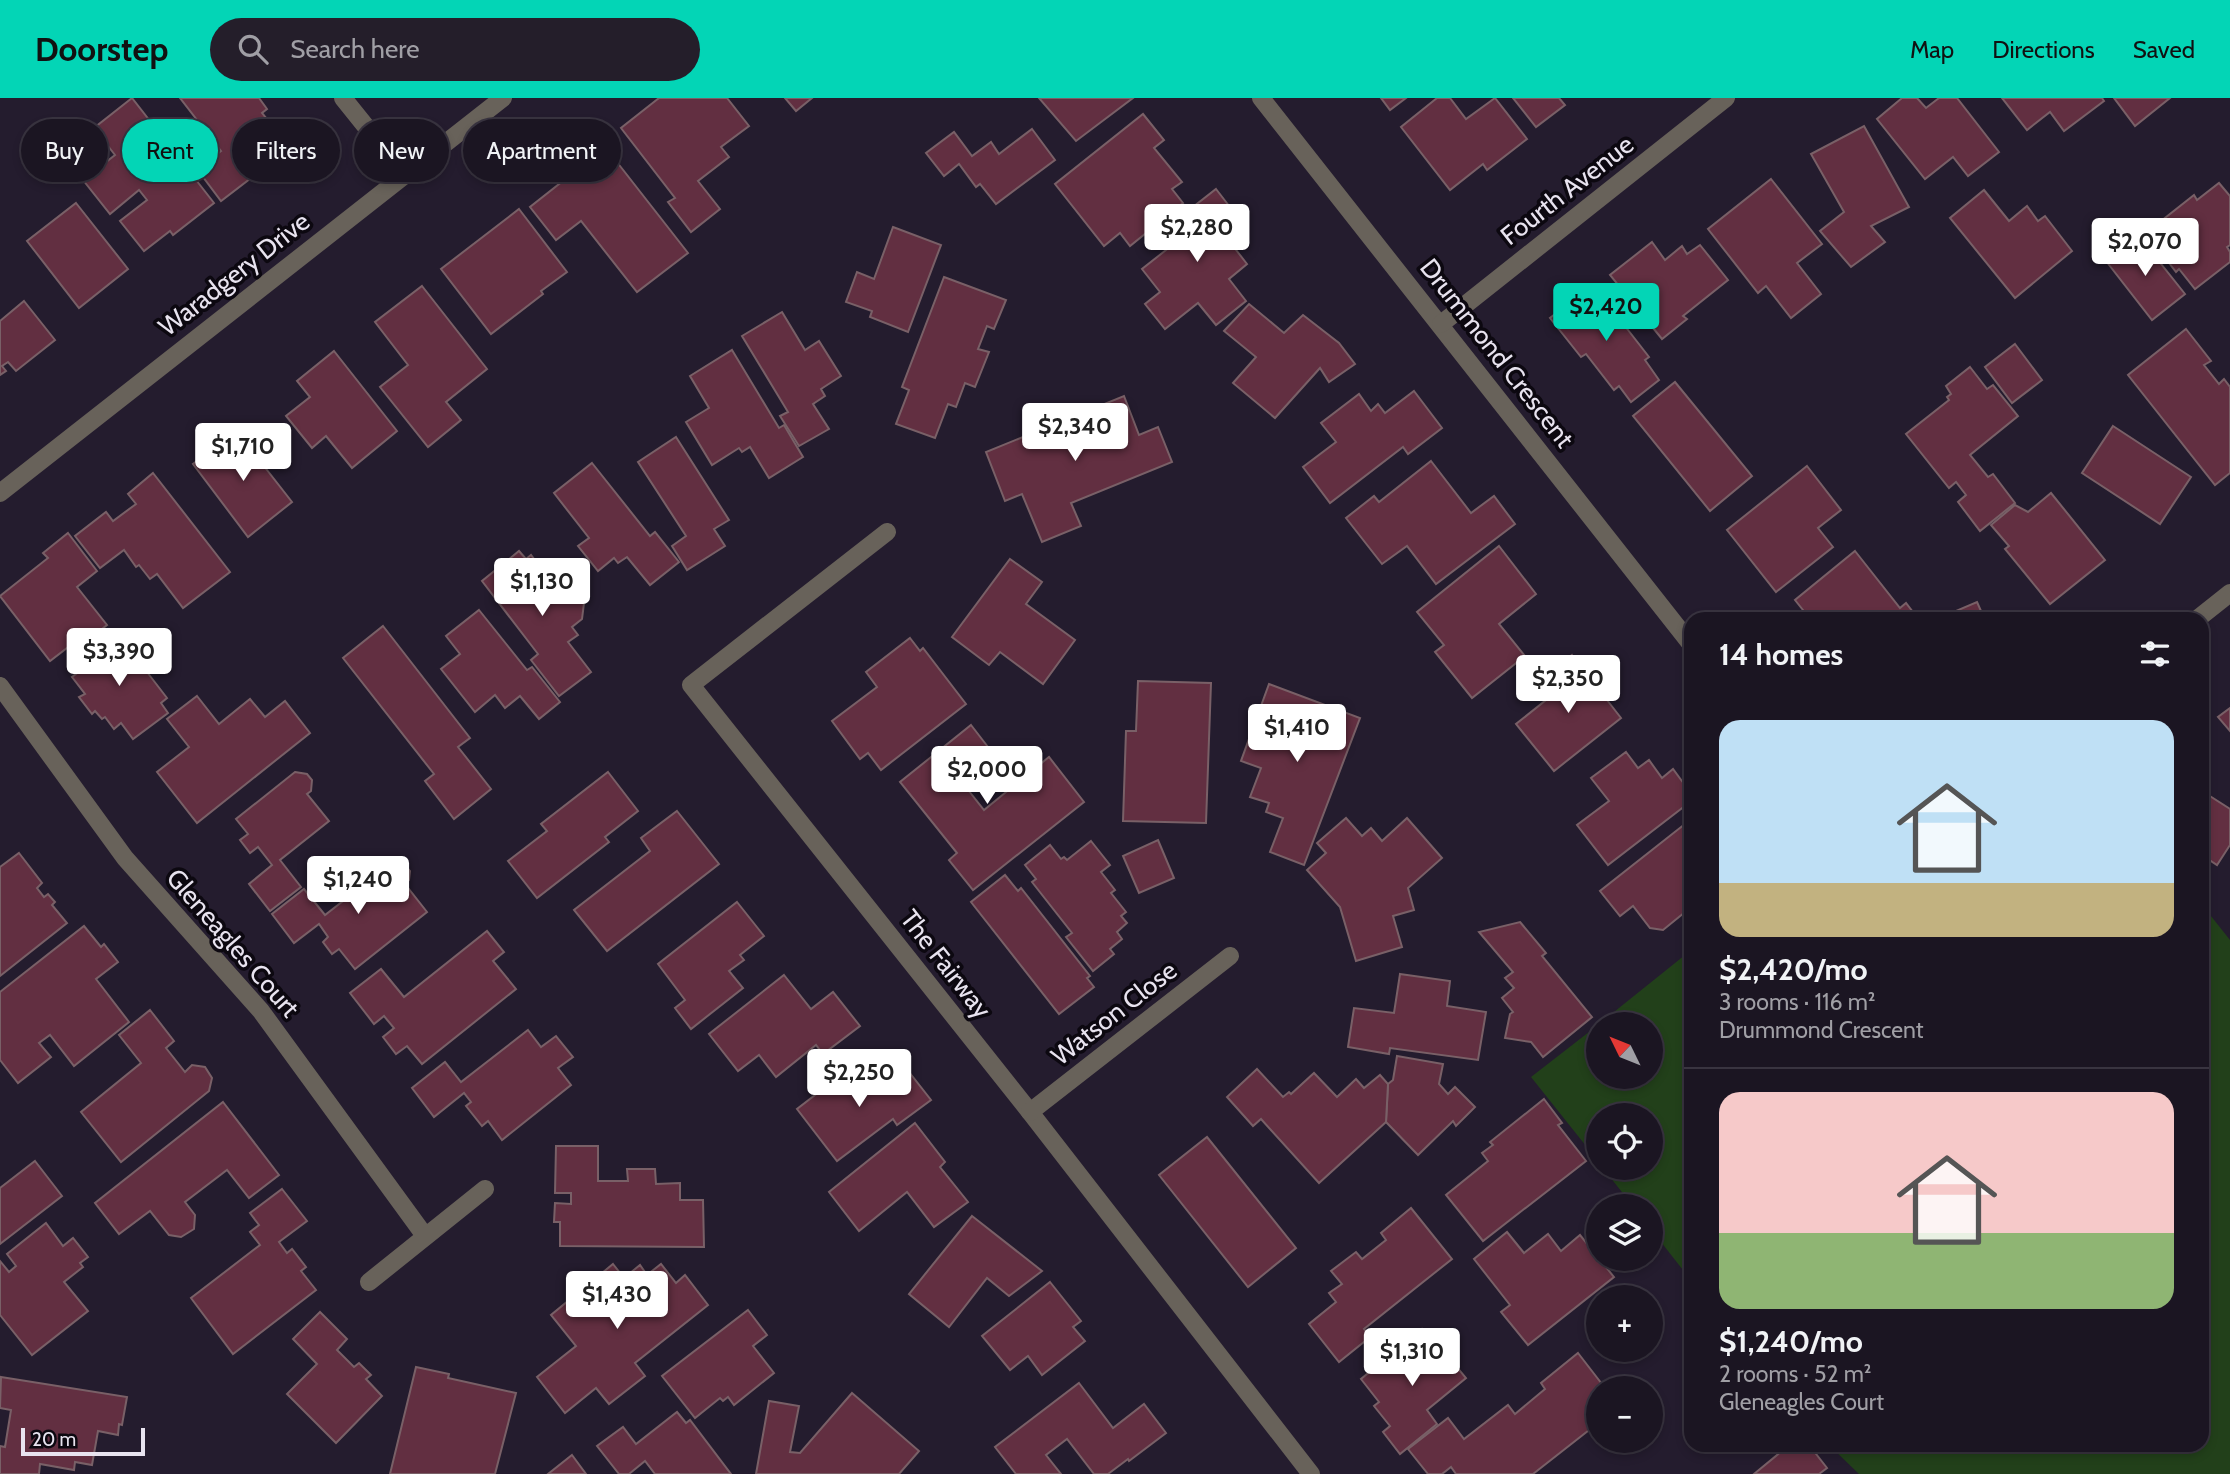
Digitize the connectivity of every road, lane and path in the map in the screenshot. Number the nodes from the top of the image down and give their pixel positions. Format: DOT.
graph roads {
  1 [pos="343,98"];
  2 [pos="503,98"];
  3 [pos="1261,98"];
  4 [pos="1726,98"];
  5 [pos="360,119"];
  6 [pos="449,139"];
  7 [pos="394,182"];
  8 [pos="1441,324"];
  9 [pos="0,494"];
  10 [pos="887,532"];
  11 [pos="2230,593"];
  12 [pos="2206,612"];
  13 [pos="1684,635"];
  14 [pos="0,686"];
  15 [pos="1230,956"];
  16 [pos="1030,1112"];
  17 [pos="485,1189"];
  18 [pos="425,1236"];
  19 [pos="369,1282"];
  20 [pos="1311,1474"];
  1 -- 5 [label="street"];
  2 -- 6 [label="street, Waradgery Drive"];
  3 -- 8 [label="street, Drummond Crescent"];
  4 -- 8 [label="street, Fourth Avenue"];
  7 -- 9 [label="street, Waradgery Drive"];
  8 -- 13 [label="street, Drummond Crescent"];
  10 -- 16 [label="street, The Fairway"];
  11 -- 12 [label="street"];
  14 -- 18 [label="street, Gleneagles Court"];
  15 -- 16 [label="street, Watson Close"];
  16 -- 20 [label="street, The Fairway"];
  17 -- 18 [label="street"];
  18 -- 19 [label="street"];
}
